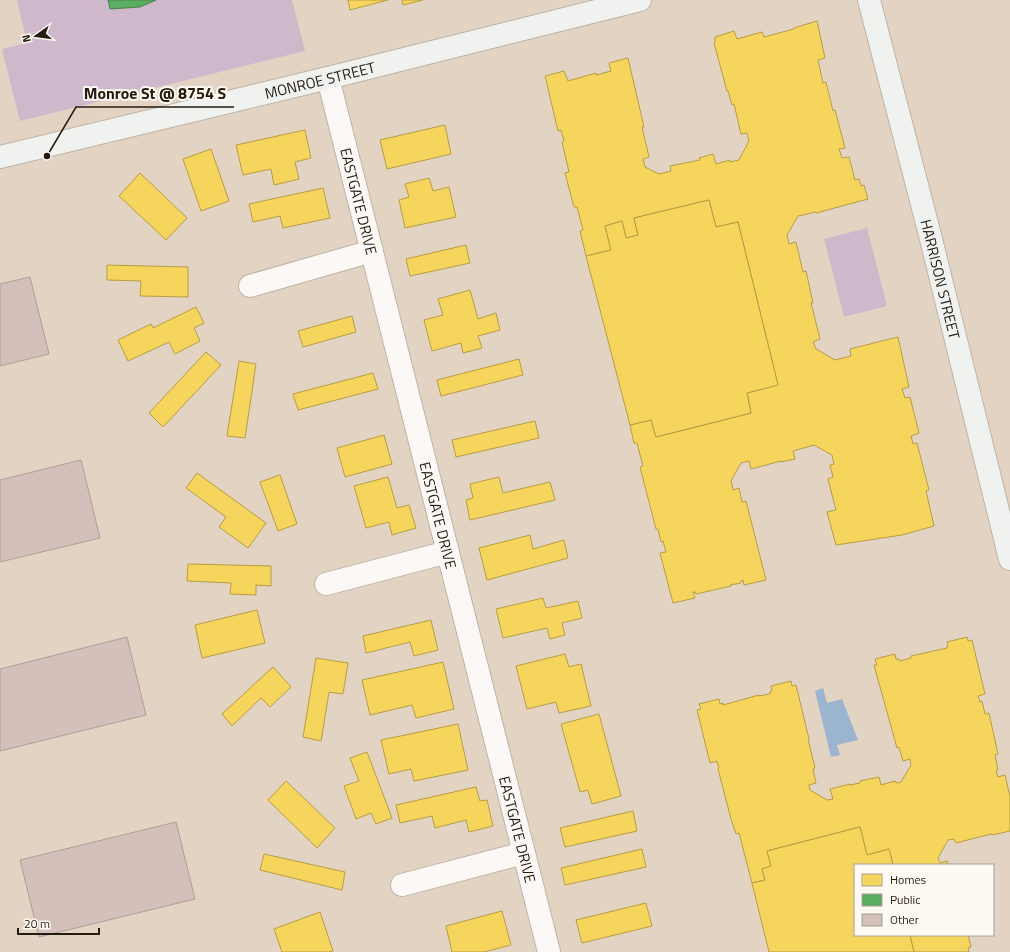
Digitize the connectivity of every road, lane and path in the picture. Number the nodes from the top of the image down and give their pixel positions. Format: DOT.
graph roads {
  1 [pos="640,0"];
  2 [pos="869,0"];
  3 [pos="582,7"];
  4 [pos="328,78"];
  5 [pos="0,157"];
  6 [pos="372,251"];
  7 [pos="250,286"];
  8 [pos="448,552"];
  9 [pos="1010,559"];
  10 [pos="326,584"];
  11 [pos="524,853"];
  12 [pos="402,885"];
  13 [pos="549,952"];
  1 -- 3 [label="street, MONROE STREET"];
  2 -- 9 [label="street, HARRISON STREET"];
  3 -- 4 [label="street, MONROE STREET"];
  4 -- 5 [label="street, MONROE STREET"];
  4 -- 6 [label="street, EASTGATE DRIVE"];
  6 -- 7 [label="street"];
  6 -- 8 [label="street, EASTGATE DRIVE"];
  8 -- 10 [label="street"];
  8 -- 11 [label="street, EASTGATE DRIVE"];
  11 -- 12 [label="street"];
  11 -- 13 [label="street, EASTGATE DRIVE"];
}
